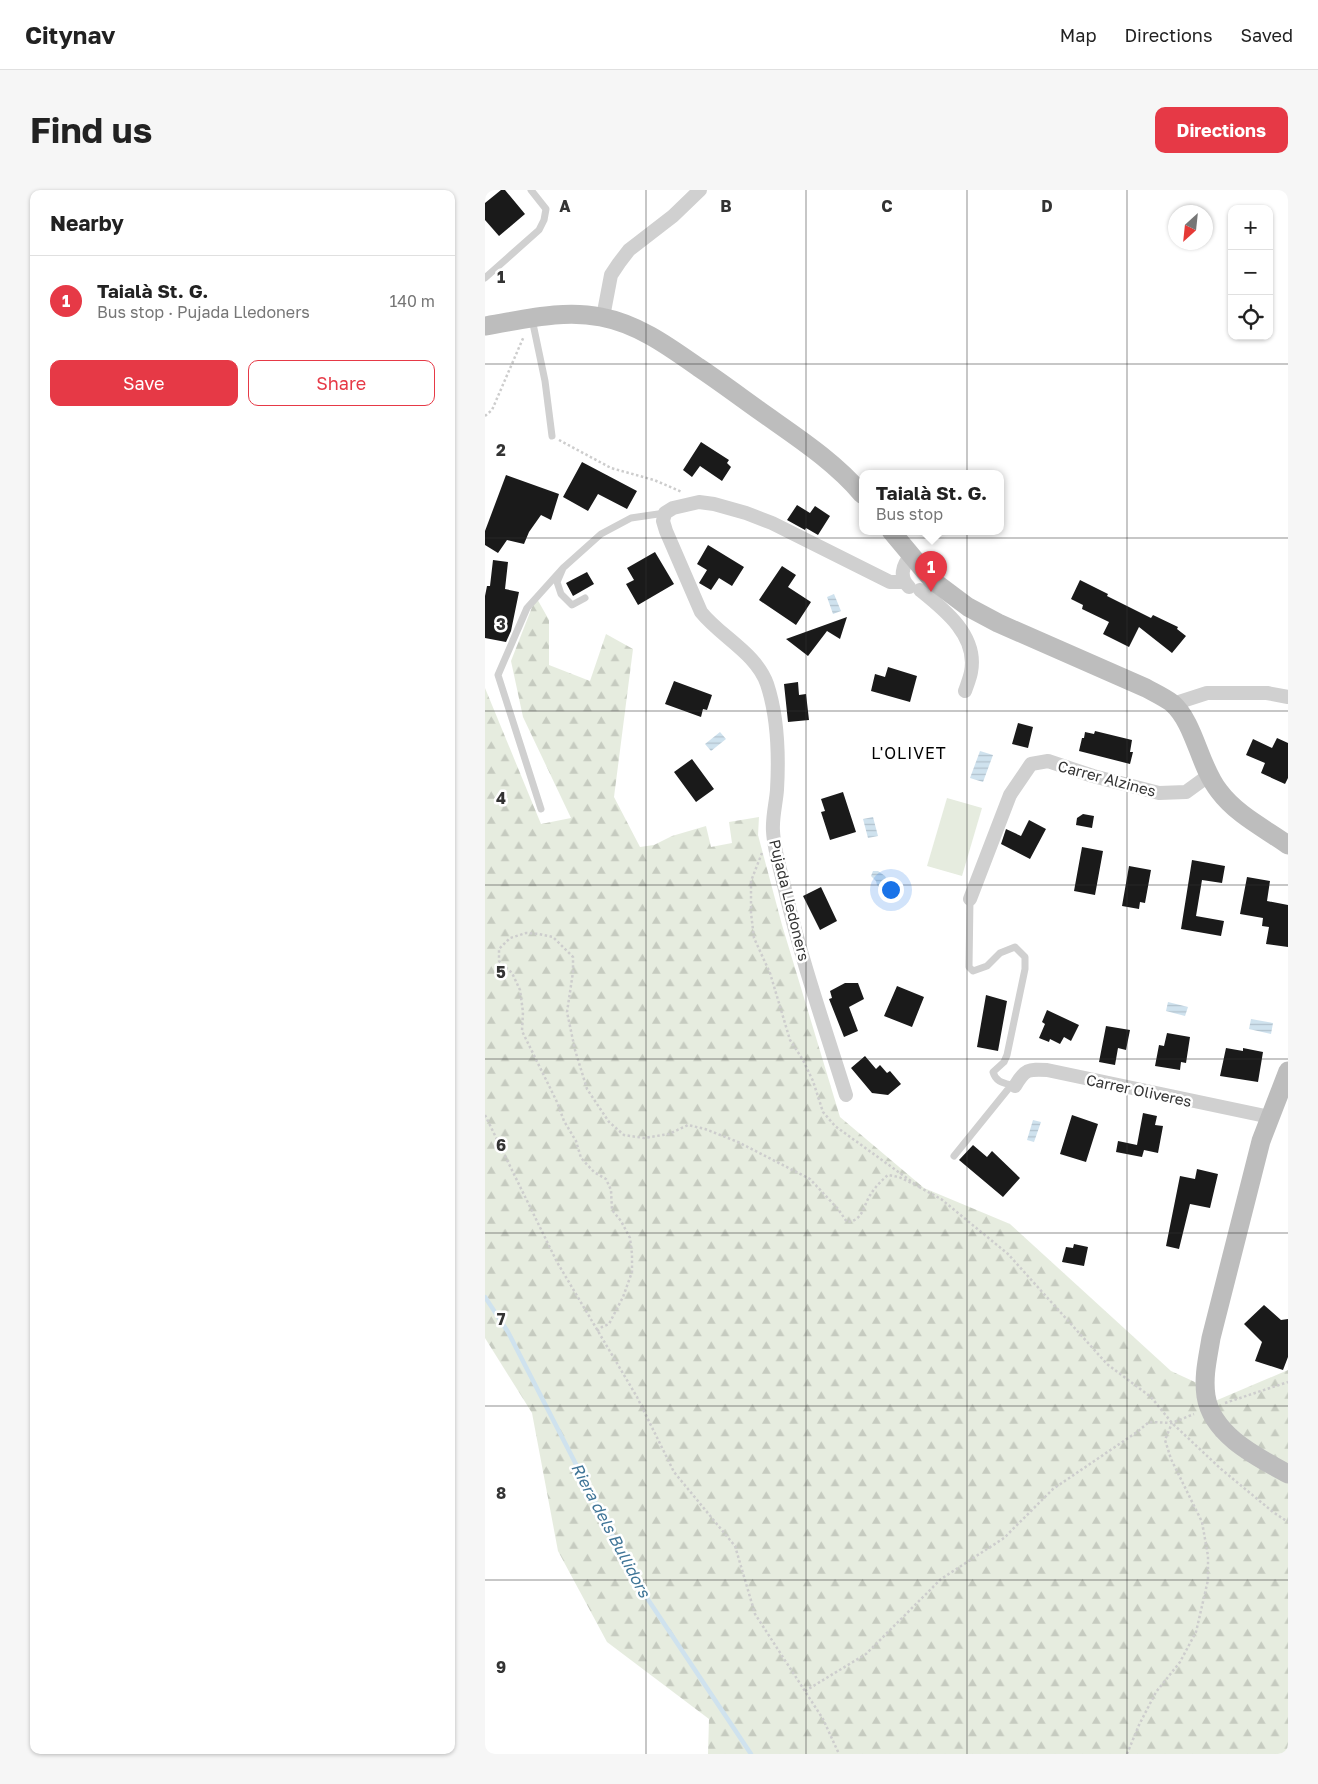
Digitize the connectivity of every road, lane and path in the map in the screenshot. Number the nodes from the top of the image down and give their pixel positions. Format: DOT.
graph roads {
  1 [pos="531,190"];
  2 [pos="700,190"];
  3 [pos="485,278"];
  4 [pos="603,317"];
  5 [pos="532,318"];
  6 [pos="485,326"];
  7 [pos="485,416"];
  8 [pos="552,436"];
  9 [pos="859,491"];
  10 [pos="699,502"];
  11 [pos="665,512"];
  12 [pos="894,535"];
  13 [pos="911,556"];
  14 [pos="563,568"];
  15 [pos="904,582"];
  16 [pos="926,585"];
  17 [pos="585,598"];
  18 [pos="965,691"];
  19 [pos="1288,697"];
  20 [pos="1173,704"];
  21 [pos="1208,776"];
  22 [pos="541,809"];
  23 [pos="773,831"];
  24 [pos="1288,845"];
  25 [pos="969,899"];
  26 [pos="1288,1071"];
  27 [pos="1015,1086"];
  28 [pos="846,1095"];
  29 [pos="485,1115"];
  30 [pos="1270,1117"];
  31 [pos="954,1156"];
  32 [pos="920,1188"];
  33 [pos="597,1331"];
  34 [pos="1288,1382"];
  35 [pos="1210,1408"];
  36 [pos="1171,1423"];
  37 [pos="1288,1474"];
  38 [pos="1288,1522"];
  39 [pos="805,1691"];
  40 [pos="839,1754"];
  41 [pos="1127,1754"];
  1 -- 3 [label="lane"];
  2 -- 4 [label="street"];
  4 -- 5 [label="street"];
  4 -- 9 [label="street"];
  5 -- 6 [label="street"];
  5 -- 7 [label="path"];
  5 -- 8 [label="lane"];
  8 -- 10 [label="path"];
  10 -- 11 [label="street"];
  10 -- 15 [label="street"];
  11 -- 14 [label="lane"];
  11 -- 23 [label="street, Pujada Lledoners"];
  12 -- 13 [label="street"];
  13 -- 15 [label="street"];
  13 -- 16 [label="street"];
  14 -- 17 [label="lane"];
  14 -- 22 [label="lane"];
  15 -- 16 [label="street"];
  16 -- 18 [label="street"];
  16 -- 20 [label="street"];
  19 -- 20 [label="street"];
  20 -- 21 [label="street"];
  21 -- 24 [label="street"];
  21 -- 25 [label="street, Carrer Alzines"];
  23 -- 28 [label="street, Pujada Lledoners"];
  23 -- 32 [label="path"];
  25 -- 27 [label="lane"];
  26 -- 30 [label="street"];
  27 -- 30 [label="street, Carrer Oliveres"];
  27 -- 31 [label="lane"];
  29 -- 33 [label="path"];
  30 -- 35 [label="street"];
  32 -- 33 [label="path"];
  32 -- 36 [label="path"];
  33 -- 39 [label="path"];
  34 -- 35 [label="path"];
  35 -- 36 [label="path"];
  35 -- 37 [label="street"];
  36 -- 38 [label="path"];
  36 -- 39 [label="path"];
  36 -- 41 [label="path"];
  39 -- 40 [label="path"];
}
